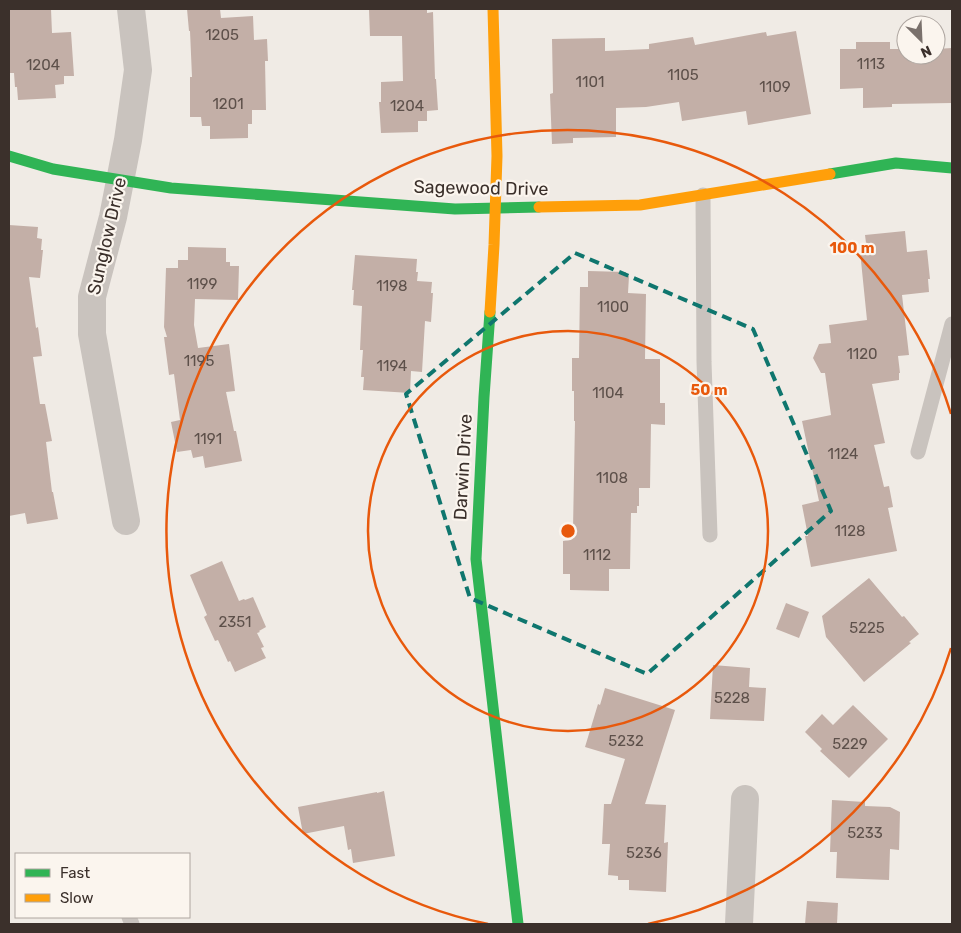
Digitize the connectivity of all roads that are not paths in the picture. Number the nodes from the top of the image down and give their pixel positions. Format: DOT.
graph roads {
  1 [pos="131,9"];
  2 [pos="493,9"];
  3 [pos="9,156"];
  4 [pos="952,168"];
  5 [pos="120,180"];
  6 [pos="703,195"];
  7 [pos="496,208"];
  8 [pos="952,324"];
  9 [pos="918,452"];
  10 [pos="126,521"];
  11 [pos="710,534"];
  12 [pos="745,799"];
  13 [pos="518,924"];
  14 [pos="739,924"];
  1 -- 5 [label="street, Sunglow Drive"];
  2 -- 7 [label="street, Darwin Drive"];
  3 -- 5 [label="street, Sagewood Drive"];
  4 -- 6 [label="street, Sagewood Drive"];
  5 -- 7 [label="street, Sagewood Drive"];
  5 -- 10 [label="street, Sunglow Drive"];
  6 -- 7 [label="street, Sagewood Drive"];
  6 -- 11 [label="lane"];
  7 -- 13 [label="street, Darwin Drive"];
  8 -- 9 [label="lane"];
  12 -- 14 [label="street"];
}
